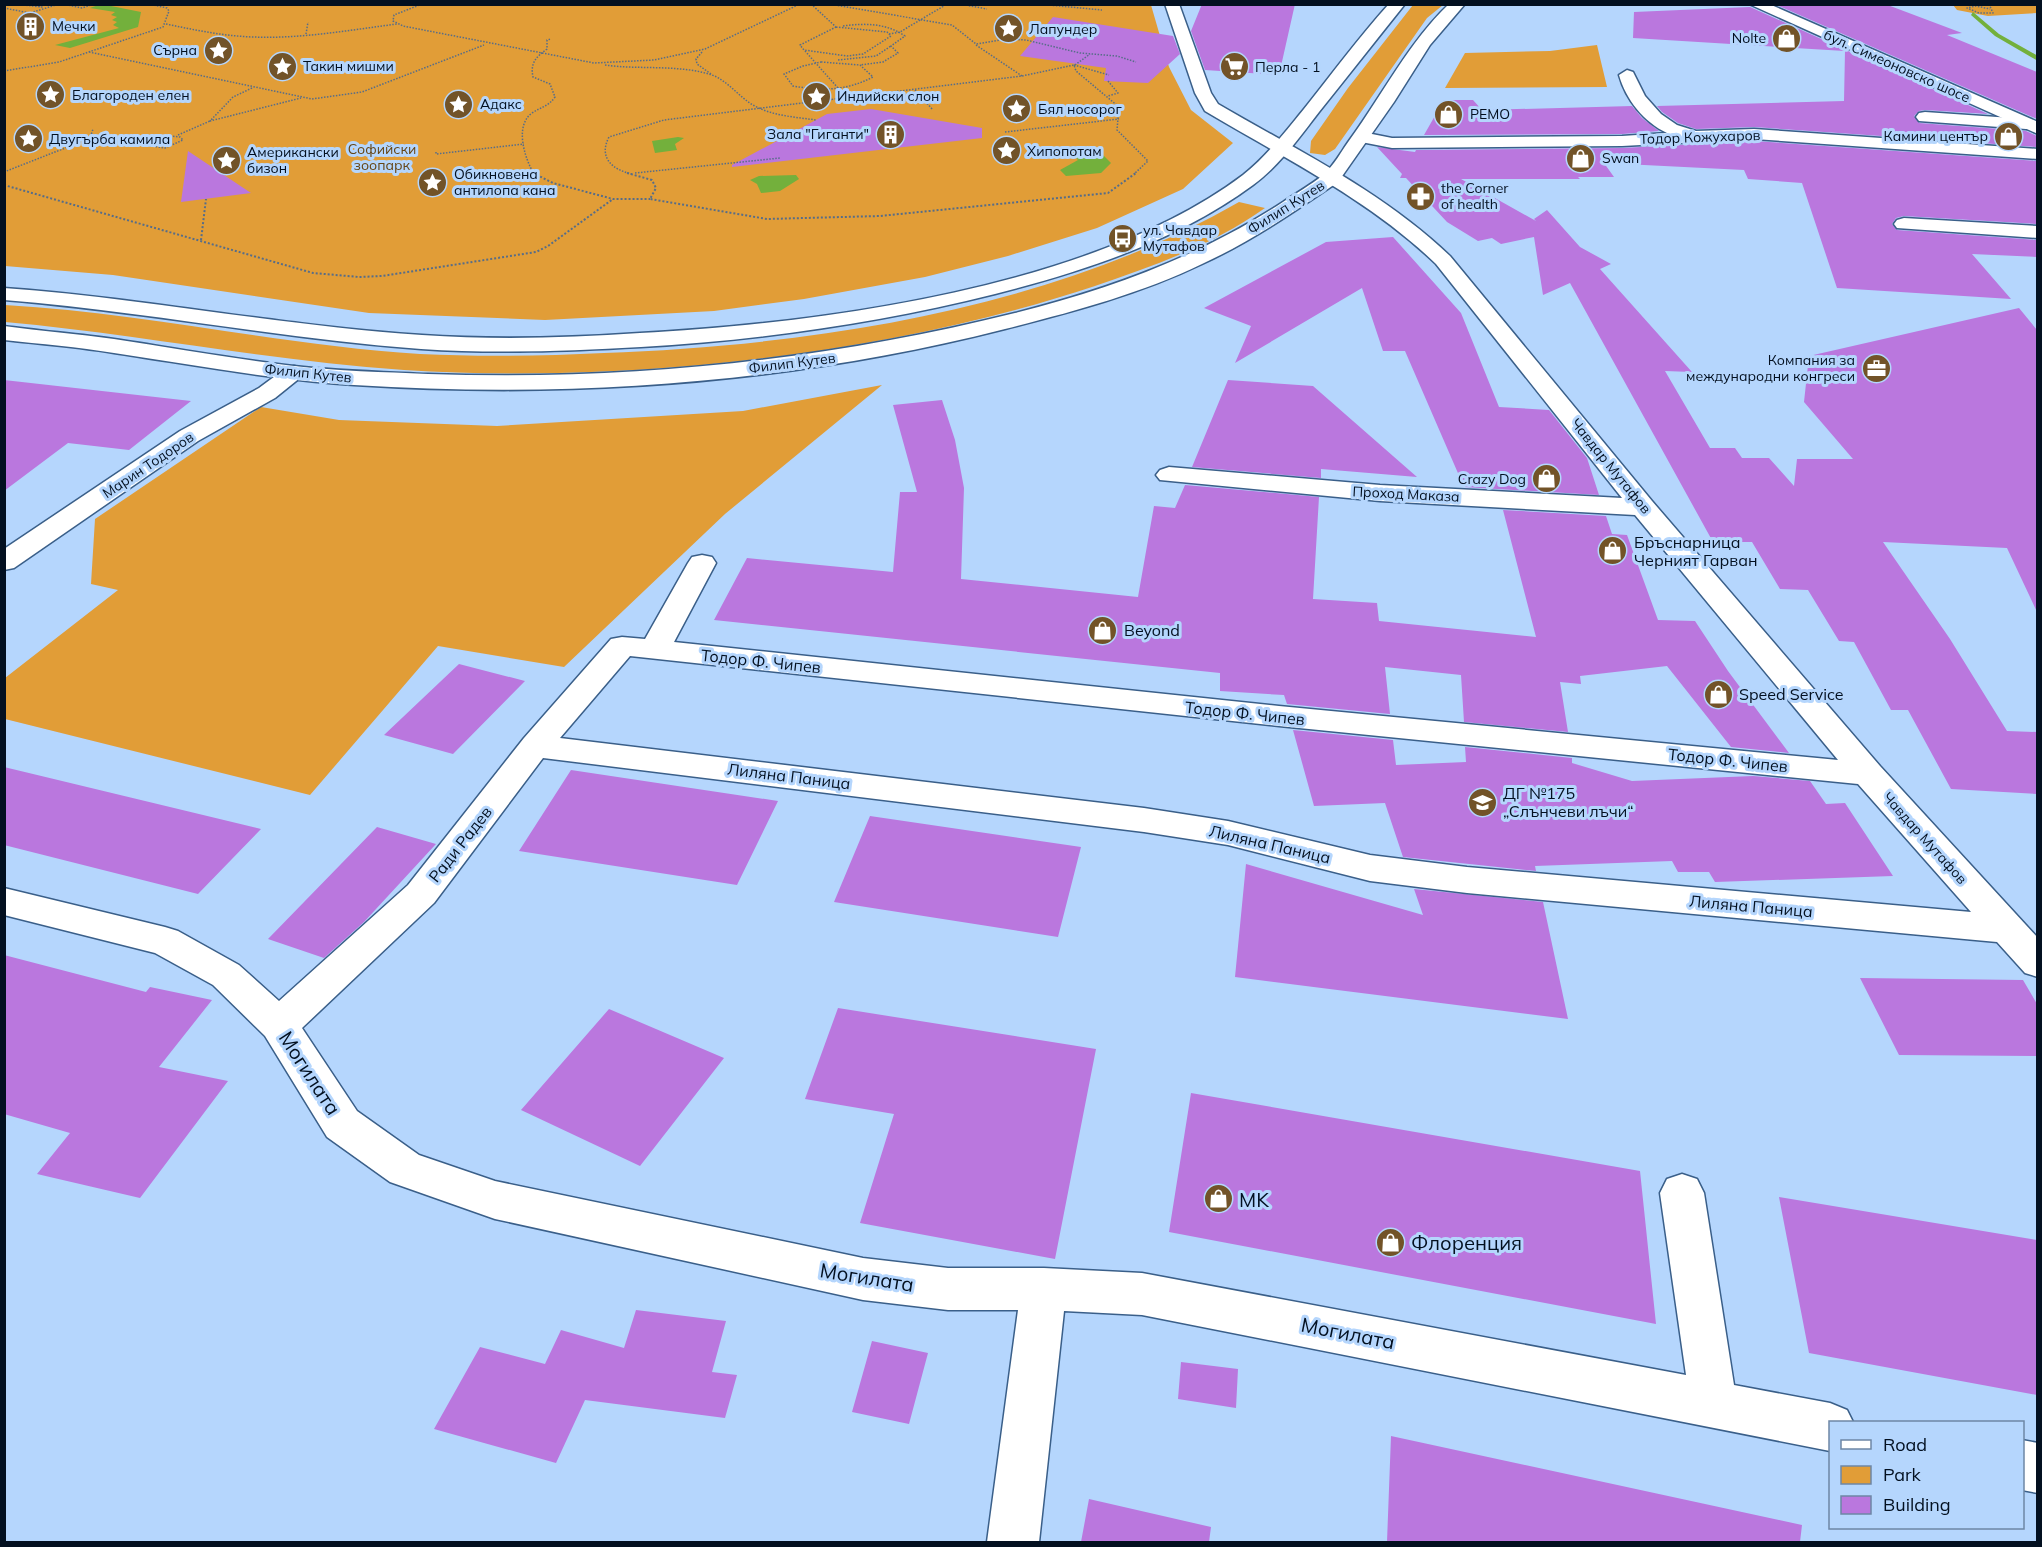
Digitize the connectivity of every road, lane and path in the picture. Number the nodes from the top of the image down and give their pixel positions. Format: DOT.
graph roads {
  1 [pos="31,4"];
  2 [pos="59,4"];
  3 [pos="63,4"];
  4 [pos="94,4"];
  5 [pos="149,4"];
  6 [pos="165,4"];
  7 [pos="422,4"];
  8 [pos="800,4"];
  9 [pos="811,4"];
  10 [pos="829,4"];
  11 [pos="947,4"];
  12 [pos="960,4"];
  13 [pos="1011,4"];
  14 [pos="1022,4"];
  15 [pos="1038,4"];
  16 [pos="1172,4"];
  17 [pos="1398,4"];
  18 [pos="1458,4"];
  19 [pos="1756,4"];
  20 [pos="1782,4"];
  21 [pos="1989,4"];
  22 [pos="18,5"];
  23 [pos="22,5"];
  24 [pos="1970,5"];
  25 [pos="159,6"];
  26 [pos="5,9"];
  27 [pos="987,9"];
  28 [pos="1990,9"];
  29 [pos="1102,10"];
  30 [pos="920,20"];
  31 [pos="308,22"];
  32 [pos="166,24"];
  33 [pos="397,24"];
  34 [pos="843,26"];
  35 [pos="836,27"];
  36 [pos="900,32"];
  37 [pos="322,33"];
  38 [pos="306,34"];
  39 [pos="889,34"];
  40 [pos="322,38"];
  41 [pos="551,39"];
  42 [pos="885,40"];
  43 [pos="897,41"];
  44 [pos="486,44"];
  45 [pos="976,44"];
  46 [pos="891,46"];
  47 [pos="705,49"];
  48 [pos="804,50"];
  49 [pos="88,52"];
  50 [pos="540,54"];
  51 [pos="1090,54"];
  52 [pos="831,61"];
  53 [pos="1136,62"];
  54 [pos="594,63"];
  55 [pos="816,63"];
  56 [pos="860,65"];
  57 [pos="1074,65"];
  58 [pos="4,71"];
  59 [pos="1108,75"];
  60 [pos="1627,75"];
  61 [pos="715,76"];
  62 [pos="1022,76"];
  63 [pos="1108,81"];
  64 [pos="252,88"];
  65 [pos="839,89"];
  66 [pos="915,89"];
  67 [pos="1108,96"];
  68 [pos="301,98"];
  69 [pos="846,98"];
  70 [pos="758,108"];
  71 [pos="933,110"];
  72 [pos="1925,117"];
  73 [pos="1119,119"];
  74 [pos="816,120"];
  75 [pos="210,122"];
  76 [pos="2034,123"];
  77 [pos="93,129"];
  78 [pos="1005,132"];
  79 [pos="1691,135"];
  80 [pos="176,136"];
  81 [pos="1362,137"];
  82 [pos="524,144"];
  83 [pos="1282,150"];
  84 [pos="436,152"];
  85 [pos="2037,154"];
  86 [pos="780,158"];
  87 [pos="4,172"];
  88 [pos="631,173"];
  89 [pos="1331,178"];
  90 [pos="4,185"];
  91 [pos="206,199"];
  92 [pos="613,199"];
  93 [pos="650,199"];
  94 [pos="1904,224"];
  95 [pos="2037,232"];
  96 [pos="201,240"];
  97 [pos="4,294"];
  98 [pos="4,333"];
  99 [pos="294,373"];
  100 [pos="1169,476"];
  101 [pos="1643,507"];
  102 [pos="4,562"];
  103 [pos="702,563"];
  104 [pos="638,647"];
  105 [pos="535,746"];
  106 [pos="1868,774"];
  107 [pos="4,901"];
  108 [pos="2006,929"];
  109 [pos="2037,963"];
  110 [pos="279,1025"];
  111 [pos="1682,1193"];
  112 [pos="1044,1288"];
  113 [pos="1712,1403"];
  114 [pos="1829,1427"];
  115 [pos="1013,1542"];
  1 -- 23 [label="path"];
  2 -- 26 [label="path"];
  3 -- 4 [label="path"];
  5 -- 25 [label="path"];
  6 -- 25 [label="path"];
  7 -- 33 [label="path"];
  8 -- 47 [label="path"];
  9 -- 35 [label="path"];
  10 -- 30 [label="path"];
  11 -- 30 [label="path"];
  12 -- 27 [label="path"];
  13 -- 14 [label="path"];
  15 -- 29 [label="path"];
  16 -- 83 [label="street, Чавдар Мутафов"];
  17 -- 83 [label="street"];
  18 -- 81 [label="street, Филип Кутев"];
  19 -- 76 [label="street, бул. Симеоновско шосе"];
  20 -- 76 [label="street, бул. Симеоновско шосе"];
  21 -- 28 [label="path"];
  22 -- 26 [label="path"];
  24 -- 28 [label="path"];
  24 -- 28 [label="path"];
  25 -- 32 [label="path"];
  30 -- 36 [label="path"];
  30 -- 45 [label="path"];
  31 -- 38 [label="path"];
  32 -- 38 [label="path"];
  32 -- 49 [label="path"];
  33 -- 37 [label="path"];
  33 -- 44 [label="path"];
  34 -- 35 [label="path"];
  34 -- 36 [label="path"];
  34 -- 39 [label="path"];
  35 -- 48 [label="path"];
  36 -- 39 [label="path"];
  36 -- 43 [label="path"];
  37 -- 38 [label="path"];
  37 -- 40 [label="path"];
  39 -- 42 [label="path"];
  41 -- 50 [label="path"];
  42 -- 43 [label="path"];
  42 -- 48 [label="path"];
  43 -- 46 [label="path"];
  44 -- 50 [label="path"];
  44 -- 68 [label="path"];
  45 -- 51 [label="path"];
  45 -- 62 [label="path"];
  46 -- 52 [label="path"];
  46 -- 56 [label="path"];
  47 -- 54 [label="path"];
  47 -- 61 [label="path"];
  48 -- 55 [label="path"];
  49 -- 58 [label="path"];
  49 -- 64 [label="path"];
  50 -- 54 [label="path"];
  50 -- 82 [label="path"];
  51 -- 53 [label="path"];
  51 -- 57 [label="path"];
  52 -- 55 [label="path"];
  52 -- 56 [label="path"];
  54 -- 61 [label="path"];
  55 -- 65 [label="path"];
  55 -- 65 [label="path"];
  56 -- 65 [label="path"];
  57 -- 59 [label="path"];
  57 -- 62 [label="path"];
  57 -- 67 [label="path"];
  60 -- 79 [label="street"];
  61 -- 70 [label="path"];
  62 -- 66 [label="path"];
  63 -- 67 [label="path"];
  64 -- 68 [label="path"];
  64 -- 75 [label="path"];
  65 -- 69 [label="path"];
  66 -- 69 [label="path"];
  66 -- 71 [label="path"];
  67 -- 73 [label="path"];
  68 -- 75 [label="path"];
  69 -- 70 [label="path"];
  70 -- 74 [label="path"];
  70 -- 88 [label="path"];
  72 -- 76 [label="street"];
  73 -- 78 [label="path"];
  73 -- 93 [label="path"];
  75 -- 80 [label="path"];
  77 -- 87 [label="path"];
  79 -- 81 [label="street, Тодор Кожухаров"];
  79 -- 85 [label="street, Тодор Кожухаров"];
  80 -- 80 [label="path"];
  81 -- 89 [label="street, Филип Кутев"];
  82 -- 84 [label="path"];
  82 -- 92 [label="path"];
  83 -- 89 [label="street, Чавдар Мутафов"];
  83 -- 97 [label="street"];
  86 -- 88 [label="path"];
  88 -- 93 [label="path"];
  89 -- 99 [label="street, Филип Кутев"];
  89 -- 101 [label="street, Чавдар Мутафов"];
  90 -- 96 [label="path"];
  91 -- 96 [label="path"];
  92 -- 93 [label="path"];
  92 -- 96 [label="path"];
  94 -- 95 [label="street"];
  98 -- 99 [label="street, Филип Кутев"];
  99 -- 102 [label="street, Марин Тодоров"];
  100 -- 101 [label="street, Проход Маказа"];
  101 -- 106 [label="street, Чавдар Мутафов"];
  103 -- 104 [label="street, Ради Радев"];
  104 -- 105 [label="street, Ради Радев"];
  104 -- 106 [label="street, Тодор Ф. Чипев"];
  105 -- 108 [label="street, Лиляна Паница"];
  105 -- 110 [label="street, Ради Радев"];
  106 -- 108 [label="street, Чавдар Мутафов"];
  107 -- 110 [label="street, Могилата"];
  108 -- 109 [label="street, Чавдар Мутафов"];
  110 -- 112 [label="street, Могилата"];
  111 -- 113 [label="street"];
  112 -- 113 [label="street, Могилата"];
  112 -- 115 [label="street"];
  113 -- 114 [label="street, Могилата"];
}
